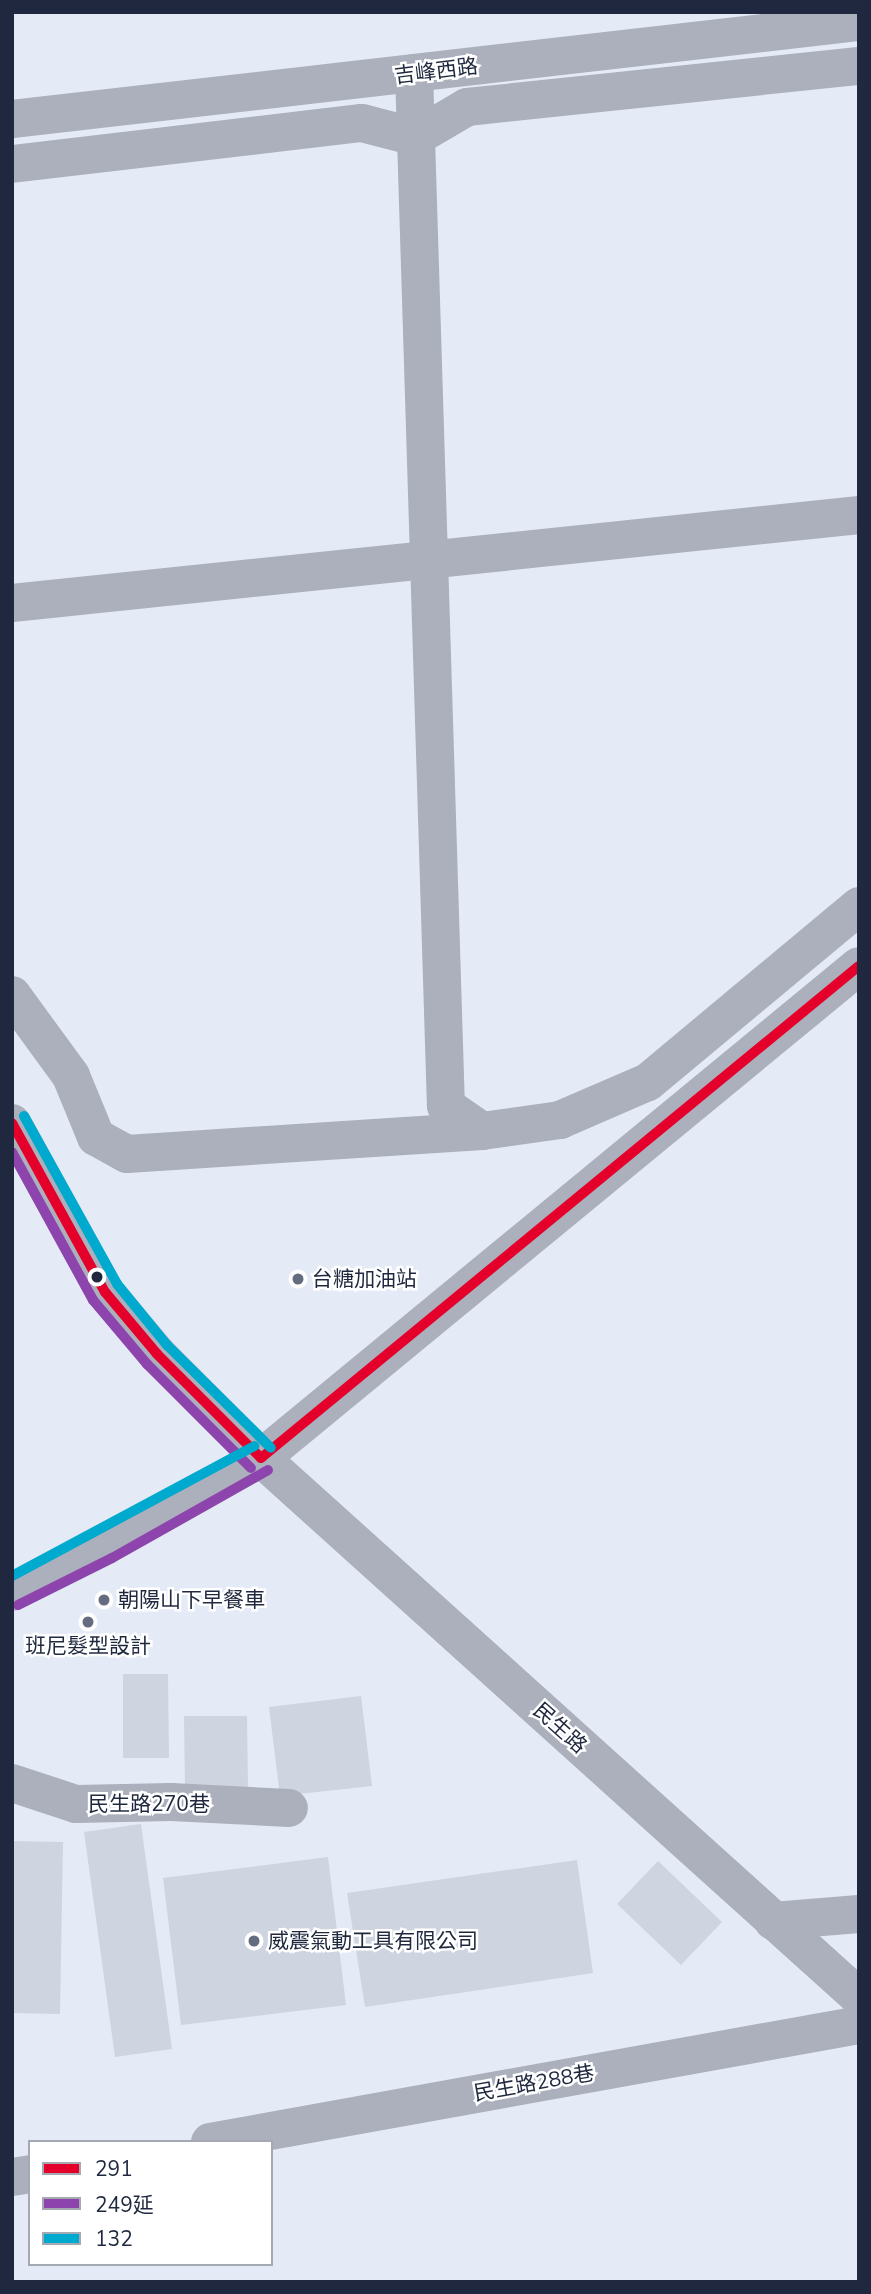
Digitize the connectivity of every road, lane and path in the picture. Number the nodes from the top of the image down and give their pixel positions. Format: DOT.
graph roads {
  1 [pos="859,22"];
  2 [pos="859,66"];
  3 [pos="414,73"];
  4 [pos="12,118"];
  5 [pos="416,137"];
  6 [pos="12,164"];
  7 [pos="859,515"];
  8 [pos="429,560"];
  9 [pos="12,603"];
  10 [pos="859,906"];
  11 [pos="853,982"];
  12 [pos="12,995"];
  13 [pos="12,1123"];
  14 [pos="482,1131"];
  15 [pos="261,1458"];
  16 [pos="12,1591"];
  17 [pos="12,1783"];
  18 [pos="289,1808"];
  19 [pos="859,1914"];
  20 [pos="773,1921"];
  21 [pos="859,1997"];
  22 [pos="859,2025"];
  23 [pos="221,2140"];
  1 -- 3 [label="street, 吉峰西路"];
  2 -- 5 [label="street"];
  3 -- 4 [label="street, 吉峰西路"];
  3 -- 5 [label="street"];
  5 -- 6 [label="street"];
  5 -- 8 [label="street"];
  7 -- 8 [label="street"];
  8 -- 9 [label="street"];
  8 -- 14 [label="street"];
  10 -- 14 [label="street"];
  11 -- 15 [label="street"];
  12 -- 14 [label="street"];
  13 -- 15 [label="street, 民生路"];
  15 -- 16 [label="street"];
  15 -- 20 [label="street, 民生路"];
  17 -- 18 [label="street, 民生路270巷"];
  19 -- 20 [label="street"];
  20 -- 21 [label="street, 民生路"];
  22 -- 23 [label="street, 民生路288巷"];
}
